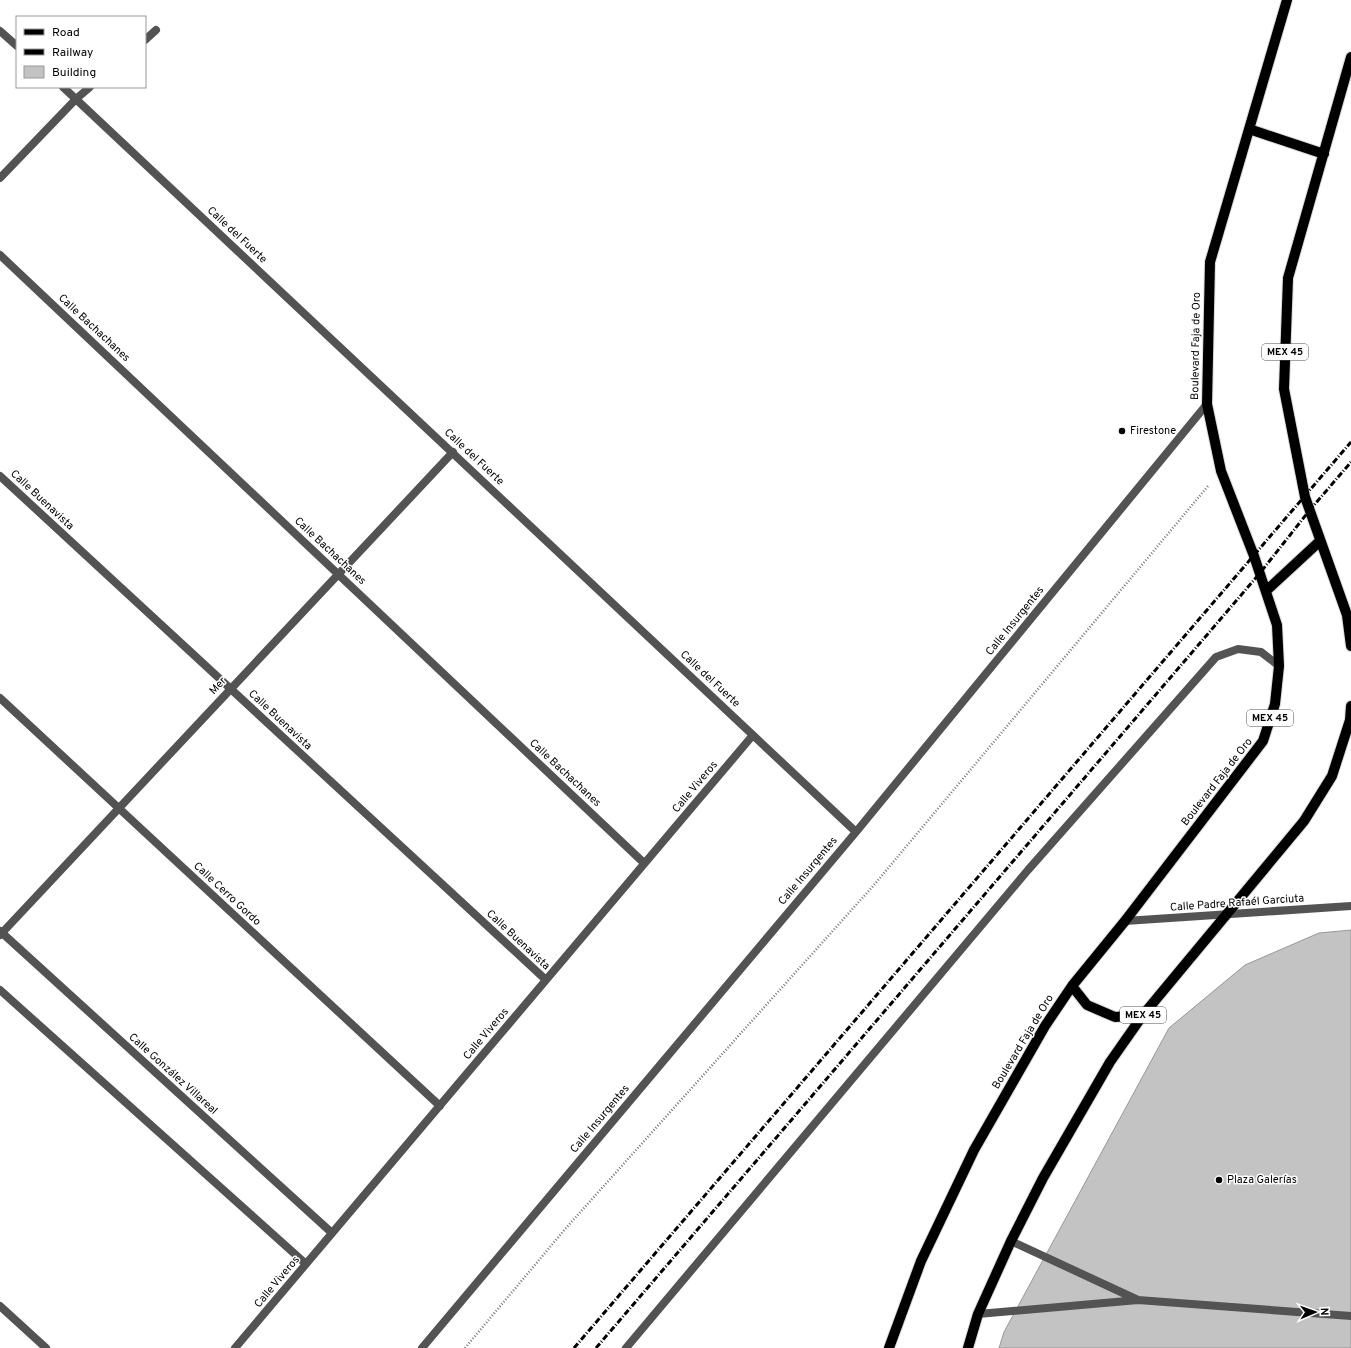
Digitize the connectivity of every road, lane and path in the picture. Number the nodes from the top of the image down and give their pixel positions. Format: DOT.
graph roads {
  1 [pos="1287,0"];
  2 [pos="156,30"];
  3 [pos="0,31"];
  4 [pos="146,39"];
  5 [pos="16,45"];
  6 [pos="1351,57"];
  7 [pos="64,88"];
  8 [pos="89,88"];
  9 [pos="76,98"];
  10 [pos="1249,129"];
  11 [pos="1324,154"];
  12 [pos="0,178"];
  13 [pos="0,255"];
  14 [pos="1207,404"];
  15 [pos="452,452"];
  16 [pos="1221,470"];
  17 [pos="0,476"];
  18 [pos="1320,541"];
  19 [pos="338,574"];
  20 [pos="1266,591"];
  21 [pos="1351,646"];
  22 [pos="1279,666"];
  23 [pos="231,689"];
  24 [pos="0,698"];
  25 [pos="1351,706"];
  26 [pos="753,735"];
  27 [pos="119,808"];
  28 [pos="856,832"];
  29 [pos="644,863"];
  30 [pos="1351,906"];
  31 [pos="1228,914"];
  32 [pos="1125,921"];
  33 [pos="1,933"];
  34 [pos="546,980"];
  35 [pos="1072,986"];
  36 [pos="0,990"];
  37 [pos="1143,1015"];
  38 [pos="440,1106"];
  39 [pos="332,1233"];
  40 [pos="1011,1241"];
  41 [pos="306,1264"];
  42 [pos="1138,1300"];
  43 [pos="0,1306"];
  44 [pos="978,1314"];
  45 [pos="1351,1316"];
  46 [pos="46,1348"];
  47 [pos="235,1348"];
  48 [pos="422,1348"];
  49 [pos="465,1348"];
  50 [pos="626,1348"];
  51 [pos="889,1348"];
  52 [pos="968,1348"];
  1 -- 10 [label="main road, Boulevard Faja de Oro / MEX 45"];
  2 -- 4 [label="street"];
  3 -- 5 [label="street"];
  6 -- 11 [label="main road, MEX 45"];
  7 -- 9 [label="street, Calle del Fuerte"];
  8 -- 9 [label="street"];
  9 -- 12 [label="street"];
  9 -- 15 [label="street, Calle del Fuerte"];
  10 -- 11 [label="main road"];
  10 -- 14 [label="main road, Boulevard Faja de Oro / MEX 45"];
  11 -- 18 [label="main road, MEX 45"];
  13 -- 19 [label="street, Calle Bachachanes"];
  14 -- 16 [label="main road, Boulevard Faja de Oro / MEX 45"];
  14 -- 28 [label="street, Calle Insurgentes"];
  15 -- 19 [label="street, Mer"];
  15 -- 26 [label="street, Calle del Fuerte"];
  16 -- 20 [label="main road, Boulevard Faja de Oro / MEX 45"];
  16 -- 49 [label="path"];
  17 -- 23 [label="street, Calle Buenavista"];
  18 -- 20 [label="main road"];
  18 -- 21 [label="main road, MEX 45"];
  19 -- 23 [label="street, Mer"];
  19 -- 29 [label="street, Calle Bachachanes"];
  20 -- 22 [label="main road, Boulevard Faja de Oro / MEX 45"];
  22 -- 32 [label="main road, Boulevard Faja de Oro / MEX 45"];
  22 -- 50 [label="street"];
  23 -- 27 [label="street, Mer"];
  23 -- 34 [label="street, Calle Buenavista"];
  24 -- 27 [label="street, Calle Cerro Gordo"];
  25 -- 31 [label="main road, MEX 45"];
  26 -- 28 [label="street, Calle del Fuerte"];
  26 -- 29 [label="street, Calle Viveros"];
  27 -- 33 [label="street, Mer"];
  27 -- 38 [label="street, Calle Cerro Gordo"];
  28 -- 48 [label="street, Calle Insurgentes"];
  29 -- 34 [label="street, Calle Viveros"];
  30 -- 31 [label="street, Calle Padre Rafaél Garciuta"];
  31 -- 32 [label="street, Calle Padre Rafaél Garciuta"];
  31 -- 37 [label="main road, MEX 45"];
  32 -- 35 [label="main road, Boulevard Faja de Oro / MEX 45"];
  33 -- 39 [label="street, Calle González Villareal"];
  34 -- 38 [label="street, Calle Viveros"];
  35 -- 37 [label="main road"];
  35 -- 51 [label="main road, Boulevard Faja de Oro / MEX 45"];
  36 -- 41 [label="street"];
  37 -- 40 [label="main road, MEX 45"];
  38 -- 39 [label="street, Calle Viveros"];
  39 -- 41 [label="street, Calle Viveros"];
  40 -- 42 [label="street"];
  40 -- 44 [label="main road, MEX 45"];
  41 -- 47 [label="street, Calle Viveros"];
  42 -- 44 [label="street"];
  42 -- 45 [label="street"];
  43 -- 46 [label="street"];
  44 -- 52 [label="main road, MEX 45"];
}
